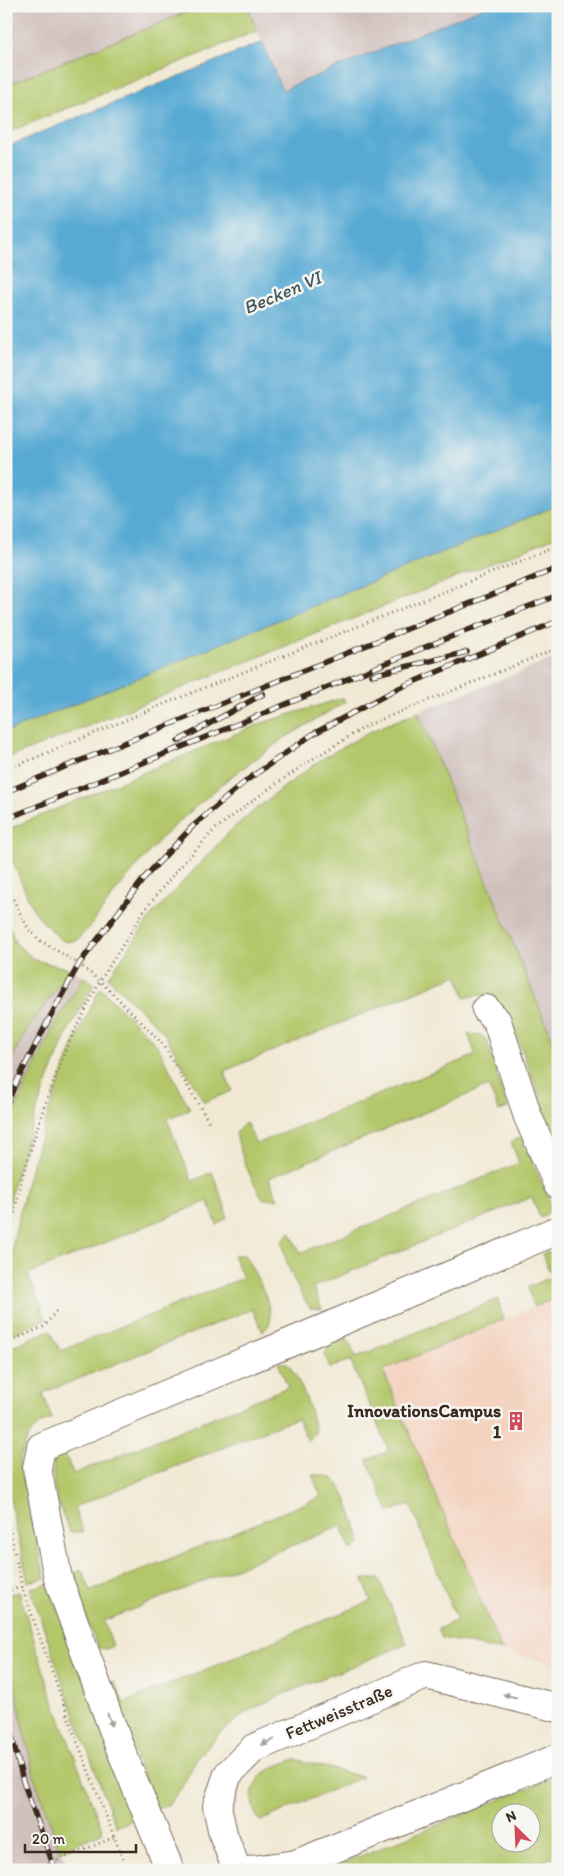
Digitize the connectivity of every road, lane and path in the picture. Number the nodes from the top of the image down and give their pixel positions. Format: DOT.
graph roads {
  1 [pos="558,546"];
  2 [pos="558,648"];
  3 [pos="6,770"];
  4 [pos="6,886"];
  5 [pos="100,981"];
  6 [pos="486,1010"];
  7 [pos="209,1122"];
  8 [pos="558,1185"];
  9 [pos="558,1230"];
  10 [pos="6,1252"];
  11 [pos="56,1311"];
  12 [pos="6,1343"];
  13 [pos="558,1708"];
  14 [pos="558,1758"];
  15 [pos="170,1870"];
  16 [pos="237,1870"];
  17 [pos="252,1870"];
  1 -- 3 [label="path"];
  2 -- 5 [label="path"];
  4 -- 5 [label="path"];
  5 -- 7 [label="path"];
  5 -- 10 [label="path"];
  6 -- 8 [label="lane"];
  9 -- 15 [label="lane, one-way"];
  11 -- 12 [label="path"];
  13 -- 16 [label="lane, Fettweisstraße, one-way"];
  14 -- 17 [label="lane"];
}
